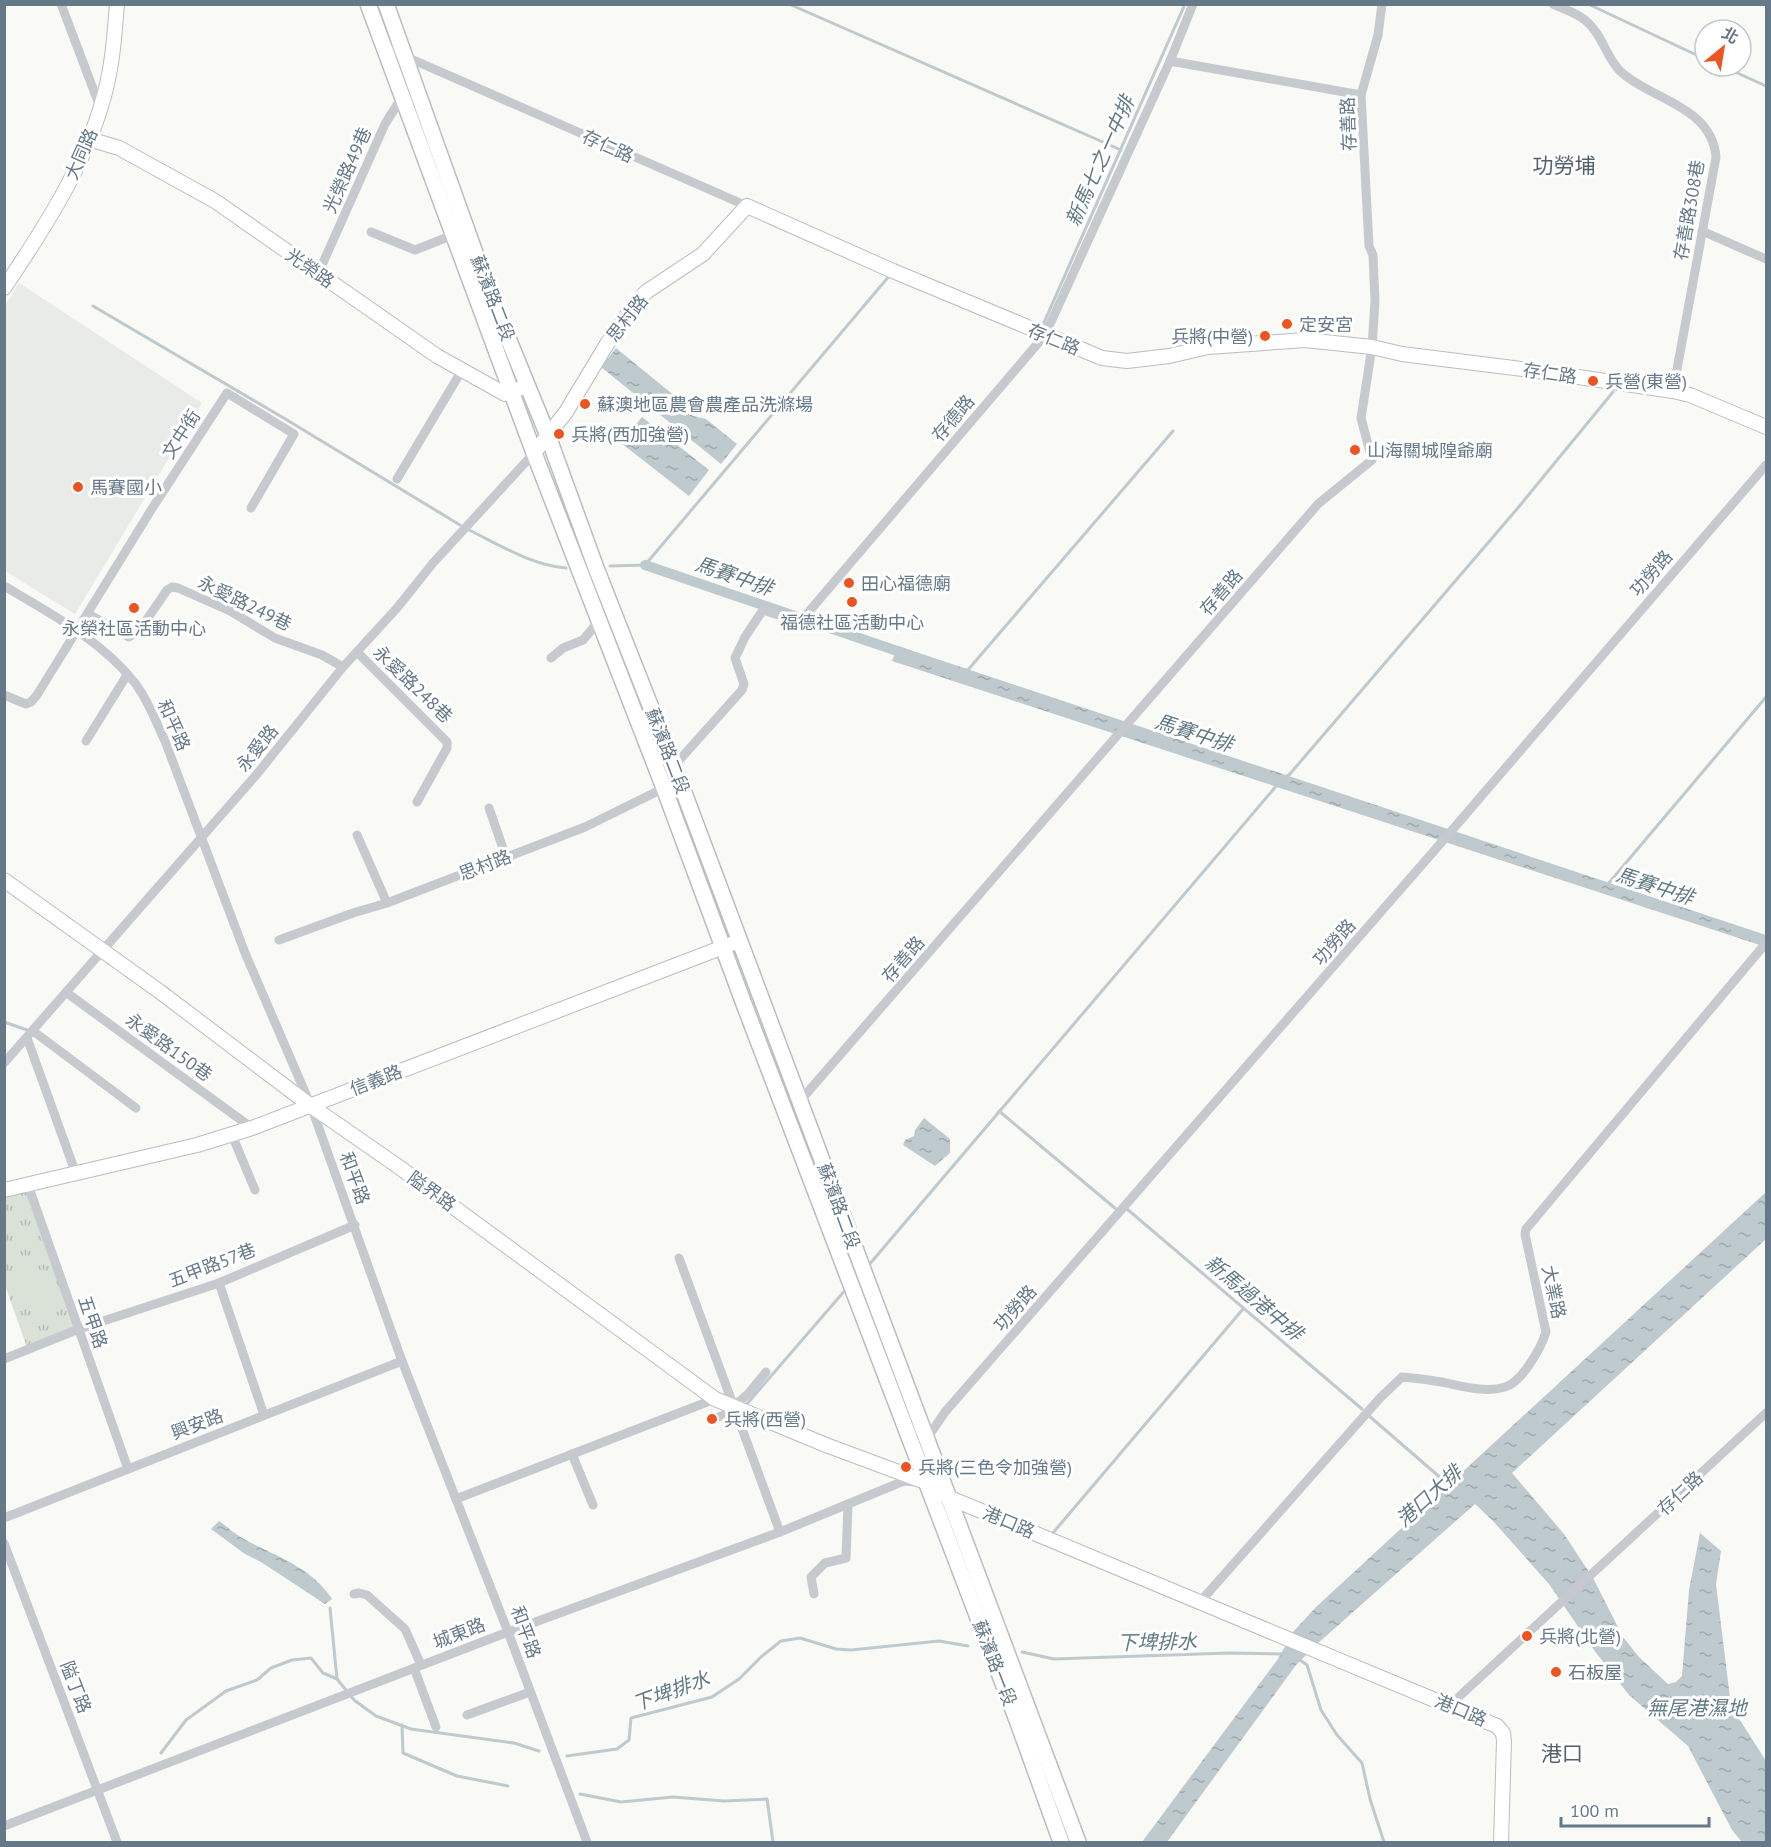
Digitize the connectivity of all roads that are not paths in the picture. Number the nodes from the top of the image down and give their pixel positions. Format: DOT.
graph roads {
  1 [pos="61,4"];
  2 [pos="117,4"];
  3 [pos="368,4"];
  4 [pos="386,4"];
  5 [pos="1193,4"];
  6 [pos="1382,4"];
  7 [pos="1553,4"];
  8 [pos="386,48"];
  9 [pos="406,57"];
  10 [pos="1170,62"];
  11 [pos="409,91"];
  12 [pos="1361,95"];
  13 [pos="100,107"];
  14 [pos="89,140"];
  15 [pos="747,206"];
  16 [pos="1702,231"];
  17 [pos="370,232"];
  18 [pos="453,234"];
  19 [pos="1767,259"];
  20 [pos="318,274"];
  21 [pos="4,288"];
  22 [pos="481,291"];
  23 [pos="1045,335"];
  24 [pos="1372,347"];
  25 [pos="462,370"];
  26 [pos="527,386"];
  27 [pos="1673,391"];
  28 [pos="512,393"];
  29 [pos="1767,427"];
  30 [pos="548,436"];
  31 [pos="534,453"];
  32 [pos="1767,465"];
  33 [pos="397,479"];
  34 [pos="251,508"];
  35 [pos="4,585"];
  36 [pos="88,614"];
  37 [pos="599,621"];
  38 [pos="76,631"];
  39 [pos="357,652"];
  40 [pos="551,658"];
  41 [pos="343,667"];
  42 [pos="127,675"];
  43 [pos="4,695"];
  44 [pos="86,741"];
  45 [pos="674,766"];
  46 [pos="664,788"];
  47 [pos="417,802"];
  48 [pos="489,808"];
  49 [pos="357,835"];
  50 [pos="201,838"];
  51 [pos="506,856"];
  52 [pos="4,880"];
  53 [pos="387,903"];
  54 [pos="279,940"];
  55 [pos="739,941"];
  56 [pos="1767,943"];
  57 [pos="723,947"];
  58 [pos="103,952"];
  59 [pos="67,993"];
  60 [pos="30,1034"];
  61 [pos="4,1063"];
  62 [pos="800,1101"];
  63 [pos="311,1106"];
  64 [pos="136,1108"];
  65 [pos="252,1128"];
  66 [pos="232,1135"];
  67 [pos="76,1174"];
  68 [pos="28,1185"];
  69 [pos="4,1190"];
  70 [pos="255,1190"];
  71 [pos="354,1225"];
  72 [pos="679,1258"];
  73 [pos="219,1283"];
  74 [pos="79,1329"];
  75 [pos="4,1359"];
  76 [pos="402,1361"];
  77 [pos="766,1372"];
  78 [pos="715,1399"];
  79 [pos="735,1409"];
  80 [pos="1767,1413"];
  81 [pos="264,1415"];
  82 [pos="715,1418"];
  83 [pos="926,1440"];
  84 [pos="572,1454"];
  85 [pos="128,1469"];
  86 [pos="928,1483"];
  87 [pos="950,1498"];
  88 [pos="456,1499"];
  89 [pos="848,1504"];
  90 [pos="592,1505"];
  91 [pos="4,1518"];
  92 [pos="780,1532"];
  93 [pos="4,1543"];
  94 [pos="354,1594"];
  95 [pos="814,1594"];
  96 [pos="1200,1602"];
  97 [pos="508,1632"];
  98 [pos="417,1667"];
  99 [pos="530,1692"];
  100 [pos="1450,1706"];
  101 [pos="467,1715"];
  102 [pos="1024,1717"];
  103 [pos="436,1727"];
  104 [pos="98,1790"];
  105 [pos="4,1826"];
  106 [pos="117,1842"];
  107 [pos="587,1842"];
  108 [pos="1061,1842"];
  109 [pos="1078,1842"];
  110 [pos="1501,1842"];
  1 -- 13 [label="street"];
  2 -- 13 [label="street, 大同路"];
  3 -- 8 [label="main road, 蘇濱路二段"];
  4 -- 9 [label="main road, 蘇濱路二段"];
  5 -- 10 [label="street, 存德路"];
  6 -- 12 [label="street, 存善路"];
  7 -- 16 [label="street, 存善路308巷"];
  8 -- 9 [label="street, 存仁路"];
  8 -- 11 [label="main road, 蘇濱路二段"];
  9 -- 11 [label="main road, 蘇濱路二段"];
  9 -- 15 [label="street, 存仁路"];
  10 -- 12 [label="street"];
  10 -- 23 [label="street, 存德路"];
  11 -- 18 [label="main road, 蘇濱路二段"];
  11 -- 20 [label="street, 光榮路49巷"];
  11 -- 22 [label="main road, 蘇濱路二段"];
  12 -- 24 [label="street, 存善路"];
  13 -- 14 [label="street, 大同路"];
  14 -- 20 [label="street, 光榮路"];
  14 -- 21 [label="street, 大同路"];
  15 -- 23 [label="street, 存仁路"];
  15 -- 30 [label="street, 思村路"];
  16 -- 19 [label="street"];
  16 -- 27 [label="street, 存善路308巷"];
  17 -- 18 [label="street"];
  18 -- 22 [label="main road, 蘇濱路二段"];
  20 -- 25 [label="street, 光榮路"];
  22 -- 26 [label="main road, 蘇濱路二段"];
  22 -- 28 [label="main road, 蘇濱路二段"];
  23 -- 24 [label="street, 存仁路"];
  23 -- 45 [label="street, 存德路"];
  24 -- 27 [label="street, 存仁路"];
  24 -- 62 [label="street, 存善路"];
  25 -- 28 [label="street, 光榮路"];
  25 -- 33 [label="street"];
  26 -- 28 [label="street"];
  26 -- 30 [label="main road, 蘇濱路二段"];
  27 -- 29 [label="street, 存仁路"];
  28 -- 31 [label="main road, 蘇濱路二段"];
  30 -- 31 [label="street, 思村路"];
  30 -- 45 [label="main road, 蘇濱路二段"];
  31 -- 37 [label="main road, 蘇濱路二段"];
  31 -- 39 [label="street, 永愛路"];
  32 -- 83 [label="street, 功勞路"];
  34 -- 36 [label="street, 文中街"];
  35 -- 38 [label="street, 和平路"];
  36 -- 38 [label="street, 文中街"];
  36 -- 41 [label="street, 永愛路249巷"];
  37 -- 40 [label="street"];
  37 -- 46 [label="main road, 蘇濱路二段"];
  38 -- 42 [label="street, 和平路"];
  38 -- 43 [label="street, 文中街"];
  39 -- 41 [label="street, 永愛路"];
  39 -- 47 [label="street, 永愛路248巷"];
  41 -- 50 [label="street, 永愛路"];
  42 -- 44 [label="street"];
  42 -- 50 [label="street, 和平路"];
  45 -- 46 [label="street"];
  45 -- 55 [label="main road, 蘇濱路二段"];
  46 -- 51 [label="street, 思村路"];
  46 -- 57 [label="main road, 蘇濱路二段"];
  48 -- 51 [label="street"];
  49 -- 53 [label="street"];
  50 -- 58 [label="street, 永愛路"];
  50 -- 63 [label="street, 和平路"];
  51 -- 53 [label="street, 思村路"];
  52 -- 58 [label="street, 隘界路"];
  53 -- 54 [label="street, 思村路"];
  55 -- 57 [label="street, 信義路"];
  55 -- 62 [label="main road, 蘇濱路二段"];
  56 -- 96 [label="street, 大業路"];
  57 -- 63 [label="street, 信義路"];
  57 -- 86 [label="main road, 蘇濱路二段"];
  58 -- 59 [label="street, 永愛路"];
  58 -- 63 [label="street, 隘界路"];
  59 -- 60 [label="street, 永愛路"];
  59 -- 65 [label="street, 永愛路150巷"];
  60 -- 61 [label="street, 永愛路"];
  60 -- 64 [label="street"];
  60 -- 67 [label="street"];
  62 -- 83 [label="main road, 蘇濱路二段"];
  63 -- 65 [label="street, 信義路"];
  63 -- 71 [label="street, 和平路"];
  63 -- 78 [label="street, 隘界路"];
  65 -- 66 [label="street, 信義路"];
  66 -- 67 [label="street, 信義路"];
  66 -- 70 [label="street"];
  67 -- 68 [label="street, 信義路"];
  68 -- 69 [label="street, 信義路"];
  68 -- 74 [label="street, 五甲路"];
  71 -- 73 [label="street, 五甲路57巷"];
  71 -- 76 [label="street, 和平路"];
  72 -- 79 [label="street"];
  73 -- 74 [label="street, 五甲路57巷"];
  73 -- 81 [label="street"];
  74 -- 75 [label="street, 五甲路57巷"];
  74 -- 85 [label="street, 五甲路"];
  76 -- 81 [label="street, 興安路"];
  76 -- 88 [label="street, 和平路"];
  77 -- 79 [label="street"];
  78 -- 79 [label="street, 隘界路"];
  78 -- 84 [label="street"];
  79 -- 82 [label="street"];
  79 -- 86 [label="street, 港口路"];
  79 -- 92 [label="street"];
  80 -- 100 [label="street, 存仁路"];
  81 -- 85 [label="street, 興安路"];
  83 -- 87 [label="main road, 蘇濱路二段"];
  84 -- 88 [label="street"];
  84 -- 90 [label="street"];
  85 -- 91 [label="street, 興安路"];
  86 -- 87 [label="street, 港口路"];
  86 -- 89 [label="street, 城東路"];
  86 -- 102 [label="main road, 蘇濱路一段"];
  87 -- 96 [label="street, 港口路"];
  87 -- 102 [label="main road, 蘇濱路一段"];
  88 -- 97 [label="street, 和平路"];
  89 -- 92 [label="street, 城東路"];
  89 -- 95 [label="street"];
  92 -- 97 [label="street, 城東路"];
  93 -- 104 [label="street, 隘丁路"];
  94 -- 98 [label="street"];
  96 -- 100 [label="street, 港口路"];
  97 -- 98 [label="street, 城東路"];
  97 -- 99 [label="street, 和平路"];
  98 -- 103 [label="street"];
  98 -- 104 [label="street, 城東路"];
  99 -- 101 [label="street"];
  99 -- 107 [label="street, 和平路"];
  100 -- 110 [label="street, 港口路"];
  102 -- 108 [label="main road, 蘇濱路一段"];
  102 -- 109 [label="main road, 蘇濱路一段"];
  104 -- 105 [label="street, 城東路"];
  104 -- 106 [label="street, 隘丁路"];
}
